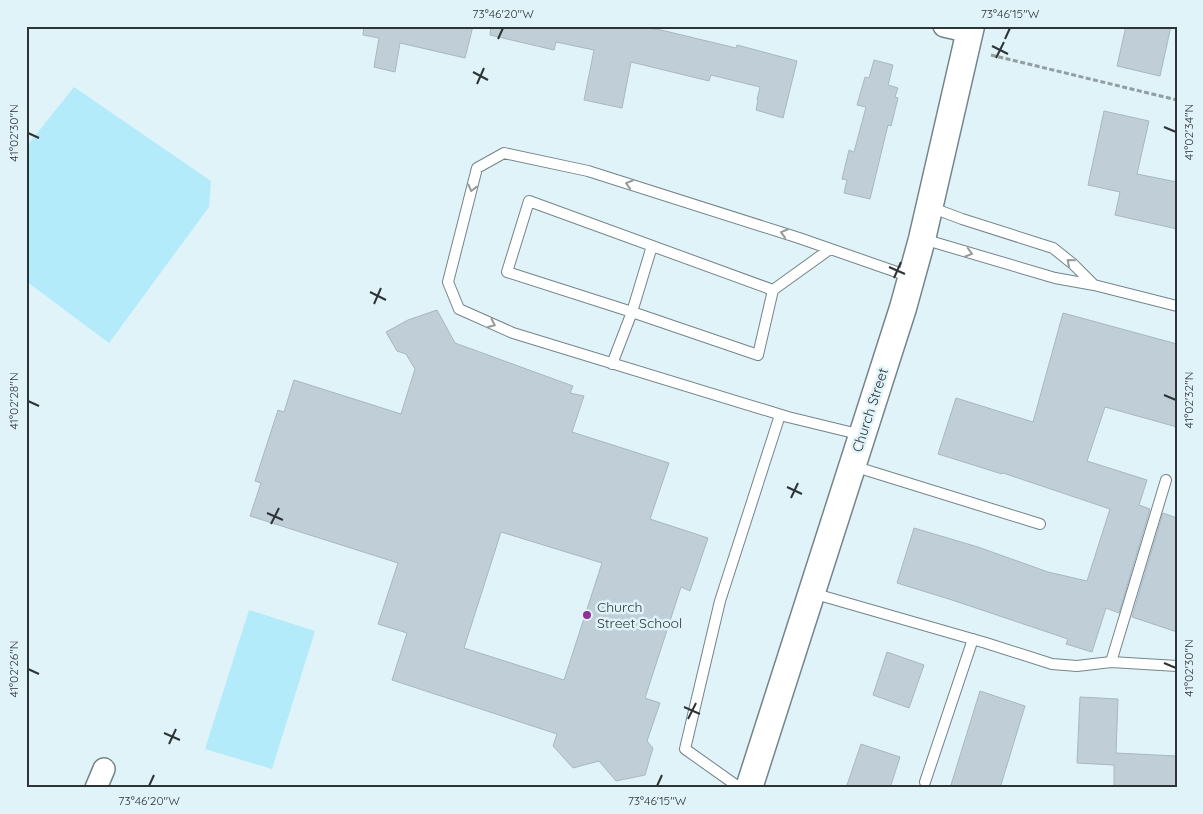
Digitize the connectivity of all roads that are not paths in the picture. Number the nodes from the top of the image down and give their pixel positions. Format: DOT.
graph roads {
  1 [pos="944,26"];
  2 [pos="969,36"];
  3 [pos="930,207"];
  4 [pos="922,239"];
  5 [pos="652,246"];
  6 [pos="830,249"];
  7 [pos="912,278"];
  8 [pos="1094,285"];
  9 [pos="773,290"];
  10 [pos="1177,306"];
  11 [pos="632,312"];
  12 [pos="612,364"];
  13 [pos="780,415"];
  14 [pos="862,435"];
  15 [pos="852,465"];
  16 [pos="1166,480"];
  17 [pos="1040,524"];
  18 [pos="812,592"];
  19 [pos="973,639"];
  20 [pos="1111,662"];
  21 [pos="1177,666"];
  22 [pos="925,782"];
  23 [pos="740,788"];
  24 [pos="749,788"];
  1 -- 2 [label="street"];
  2 -- 3 [label="street, Church Street"];
  3 -- 4 [label="street, Church Street"];
  8 -- 3 [label="lane, one-way"];
  4 -- 7 [label="street, Church Street"];
  4 -- 8 [label="lane, one-way"];
  5 -- 9 [label="lane"];
  5 -- 11 [label="lane"];
  5 -- 11 [label="lane"];
  6 -- 7 [label="lane"];
  6 -- 9 [label="lane"];
  6 -- 12 [label="lane, one-way"];
  7 -- 14 [label="street, Church Street"];
  8 -- 10 [label="lane"];
  9 -- 11 [label="lane"];
  11 -- 12 [label="lane"];
  12 -- 13 [label="lane"];
  13 -- 14 [label="lane"];
  13 -- 23 [label="lane"];
  14 -- 15 [label="street, Church Street"];
  15 -- 17 [label="lane"];
  15 -- 18 [label="street, Church Street"];
  16 -- 20 [label="lane"];
  18 -- 19 [label="lane"];
  18 -- 24 [label="street, Church Street"];
  19 -- 20 [label="lane"];
  19 -- 22 [label="lane"];
  20 -- 21 [label="lane"];
}
